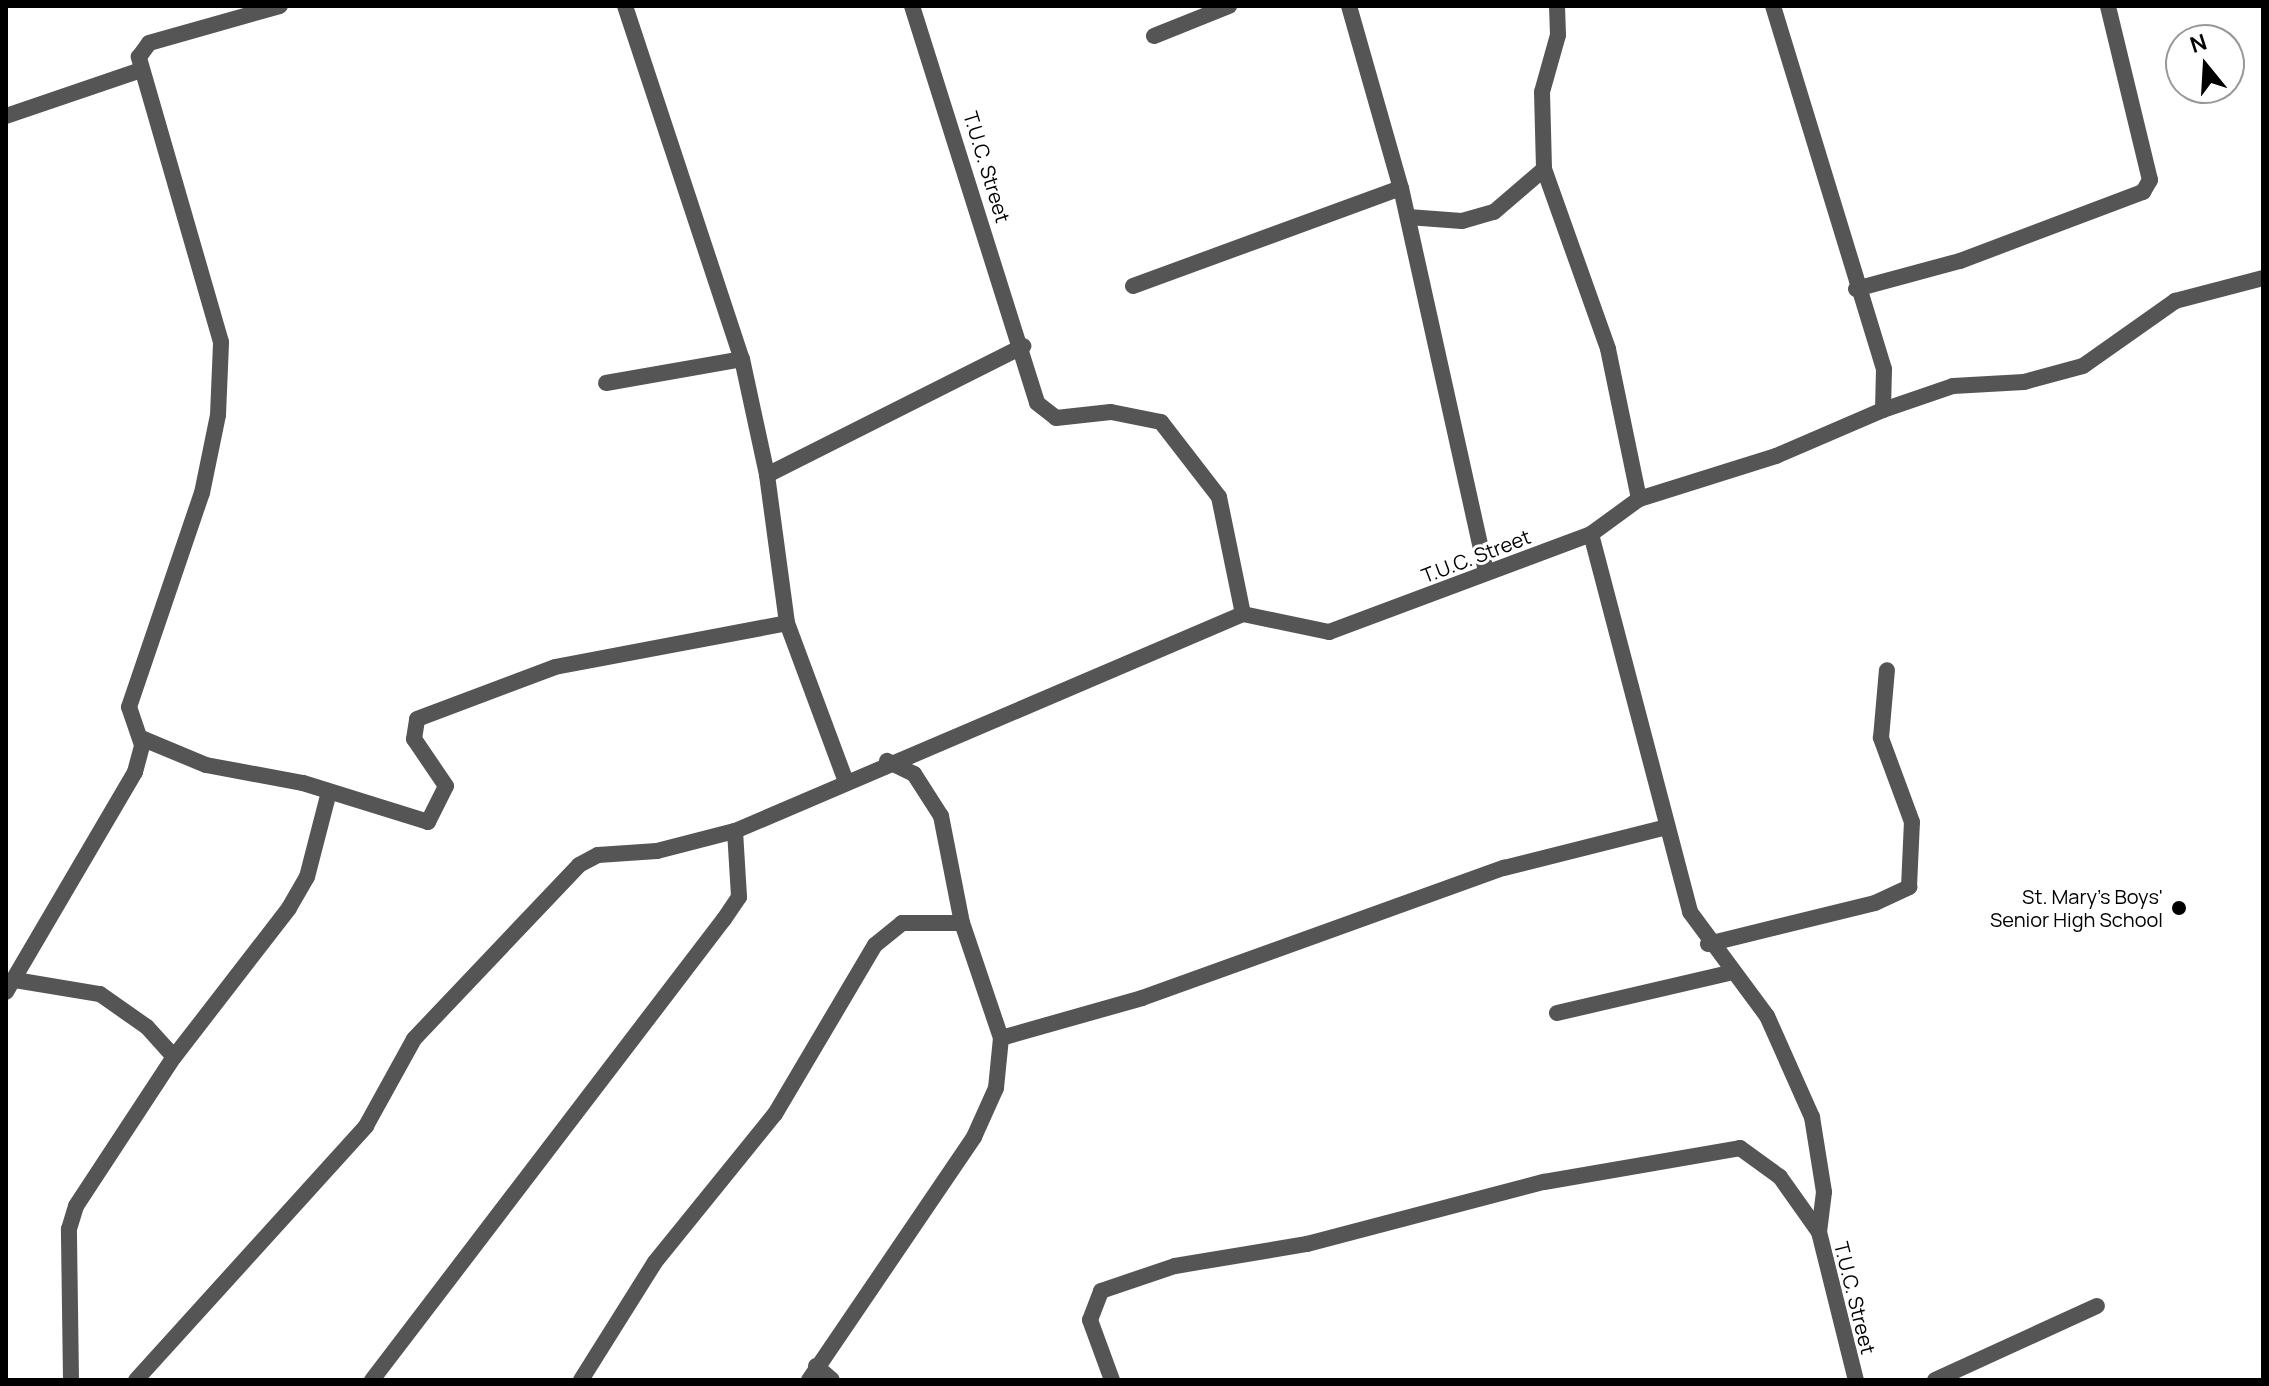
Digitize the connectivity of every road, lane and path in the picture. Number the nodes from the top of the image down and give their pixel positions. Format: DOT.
graph roads {
  1 [pos="280,6"];
  2 [pos="625,6"];
  3 [pos="912,6"];
  4 [pos="1229,6"];
  5 [pos="1349,6"];
  6 [pos="1557,6"];
  7 [pos="1773,6"];
  8 [pos="2108,6"];
  9 [pos="1154,36"];
  10 [pos="141,70"];
  11 [pos="6,116"];
  12 [pos="1544,169"];
  13 [pos="1401,188"];
  14 [pos="1408,217"];
  15 [pos="2263,278"];
  16 [pos="1133,286"];
  17 [pos="1856,289"];
  18 [pos="1023,346"];
  19 [pos="742,359"];
  20 [pos="606,383"];
  21 [pos="1883,410"];
  22 [pos="767,475"];
  23 [pos="1639,499"];
  24 [pos="1591,534"];
  25 [pos="1486,571"];
  26 [pos="1243,614"];
  27 [pos="787,623"];
  28 [pos="1887,670"];
  29 [pos="141,738"];
  30 [pos="887,761"];
  31 [pos="846,782"];
  32 [pos="329,792"];
  33 [pos="1667,827"];
  34 [pos="735,831"];
  35 [pos="962,923"];
  36 [pos="1708,944"];
  37 [pos="1733,972"];
  38 [pos="10,986"];
  39 [pos="1557,1013"];
  40 [pos="1001,1038"];
  41 [pos="174,1057"];
  42 [pos="1819,1232"];
  43 [pos="2097,1306"];
  44 [pos="812,1373"];
  45 [pos="71,1380"];
  46 [pos="136,1380"];
  47 [pos="372,1380"];
  48 [pos="581,1380"];
  49 [pos="832,1380"];
  50 [pos="1112,1380"];
  51 [pos="1856,1380"];
  52 [pos="1935,1380"];
  1 -- 10 [label="street"];
  2 -- 19 [label="street"];
  3 -- 18 [label="street, T.U.C. Street"];
  4 -- 9 [label="street"];
  5 -- 13 [label="street"];
  6 -- 12 [label="street"];
  7 -- 17 [label="street"];
  8 -- 17 [label="street"];
  10 -- 11 [label="street"];
  10 -- 29 [label="street"];
  12 -- 14 [label="street"];
  12 -- 23 [label="street"];
  13 -- 14 [label="street"];
  13 -- 16 [label="street"];
  14 -- 25 [label="street"];
  15 -- 21 [label="street"];
  17 -- 21 [label="street"];
  18 -- 22 [label="street"];
  18 -- 26 [label="street, T.U.C. Street"];
  19 -- 20 [label="street"];
  19 -- 22 [label="street"];
  21 -- 23 [label="street"];
  22 -- 27 [label="street"];
  23 -- 24 [label="street"];
  24 -- 25 [label="street, T.U.C. Street"];
  24 -- 33 [label="street, T.U.C. Street"];
  25 -- 26 [label="street, T.U.C. Street"];
  26 -- 30 [label="street"];
  27 -- 31 [label="street"];
  27 -- 32 [label="street"];
  28 -- 36 [label="street"];
  29 -- 32 [label="street"];
  29 -- 38 [label="street"];
  30 -- 31 [label="street"];
  30 -- 35 [label="street"];
  31 -- 34 [label="street"];
  32 -- 41 [label="street"];
  33 -- 36 [label="street, T.U.C. Street"];
  33 -- 40 [label="street"];
  34 -- 46 [label="street"];
  34 -- 47 [label="street"];
  35 -- 40 [label="street"];
  35 -- 48 [label="street"];
  36 -- 37 [label="street, T.U.C. Street"];
  37 -- 39 [label="street"];
  37 -- 42 [label="street, T.U.C. Street"];
  38 -- 41 [label="street"];
  40 -- 44 [label="street"];
  41 -- 45 [label="street"];
  42 -- 50 [label="street"];
  42 -- 51 [label="street, T.U.C. Street"];
  43 -- 52 [label="street"];
  44 -- 49 [label="street"];
}
